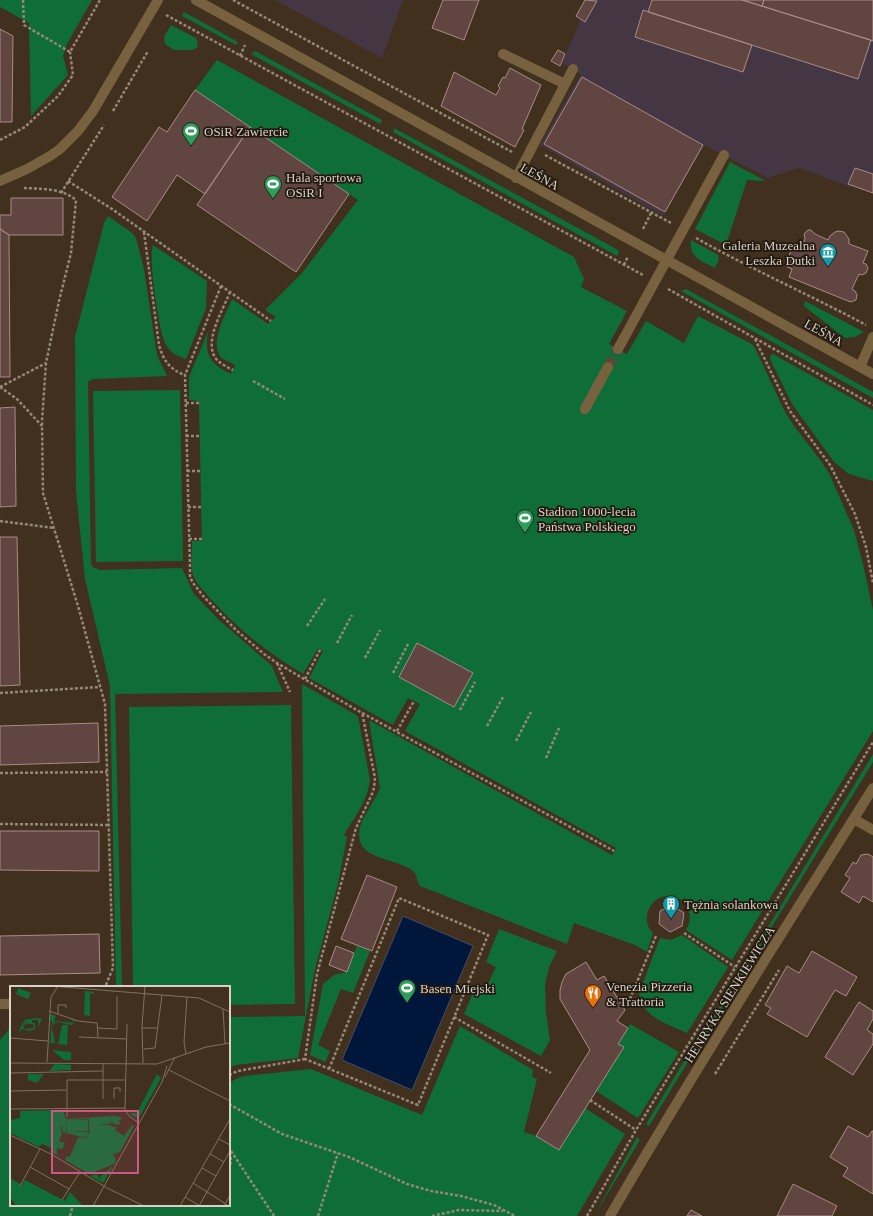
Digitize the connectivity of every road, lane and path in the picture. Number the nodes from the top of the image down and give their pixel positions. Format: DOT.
graph roads {
  1 [pos="23,0"];
  2 [pos="100,0"];
  3 [pos="158,0"];
  4 [pos="196,0"];
  5 [pos="233,0"];
  6 [pos="168,16"];
  7 [pos="70,52"];
  8 [pos="503,54"];
  9 [pos="573,69"];
  10 [pos="565,84"];
  11 [pos="0,140"];
  12 [pos="532,148"];
  13 [pos="724,155"];
  14 [pos="516,178"];
  15 [pos="68,180"];
  16 [pos="0,181"];
  17 [pos="22,188"];
  18 [pos="683,230"];
  19 [pos="144,232"];
  20 [pos="667,260"];
  21 [pos="655,282"];
  22 [pos="221,286"];
  23 [pos="230,292"];
  24 [pos="271,321"];
  25 [pos="866,326"];
  26 [pos="873,337"];
  27 [pos="755,339"];
  28 [pos="618,349"];
  29 [pos="46,363"];
  30 [pos="608,367"];
  31 [pos="860,367"];
  32 [pos="233,370"];
  33 [pos="873,374"];
  34 [pos="185,375"];
  35 [pos="253,381"];
  36 [pos="0,387"];
  37 [pos="285,399"];
  38 [pos="186,403"];
  39 [pos="199,403"];
  40 [pos="873,405"];
  41 [pos="585,409"];
  42 [pos="42,426"];
  43 [pos="186,436"];
  44 [pos="200,436"];
  45 [pos="187,471"];
  46 [pos="200,471"];
  47 [pos="188,507"];
  48 [pos="201,507"];
  49 [pos="0,521"];
  50 [pos="54,528"];
  51 [pos="189,539"];
  52 [pos="202,540"];
  53 [pos="872,569"];
  54 [pos="873,583"];
  55 [pos="324,599"];
  56 [pos="352,615"];
  57 [pos="307,626"];
  58 [pos="380,630"];
  59 [pos="337,642"];
  60 [pos="408,644"];
  61 [pos="320,650"];
  62 [pos="365,658"];
  63 [pos="277,663"];
  64 [pos="393,673"];
  65 [pos="305,679"];
  66 [pos="475,682"];
  67 [pos="100,687"];
  68 [pos="290,692"];
  69 [pos="0,693"];
  70 [pos="503,697"];
  71 [pos="414,701"];
  72 [pos="460,710"];
  73 [pos="362,712"];
  74 [pos="531,712"];
  75 [pos="487,726"];
  76 [pos="559,728"];
  77 [pos="397,731"];
  78 [pos="516,741"];
  79 [pos="873,742"];
  80 [pos="546,758"];
  81 [pos="107,772"];
  82 [pos="0,773"];
  83 [pos="873,788"];
  84 [pos="854,819"];
  85 [pos="0,824"];
  86 [pos="109,825"];
  87 [pos="873,830"];
  88 [pos="614,851"];
  89 [pos="684,933"];
  90 [pos="656,936"];
  91 [pos="782,966"];
  92 [pos="736,967"];
  93 [pos="105,986"];
  94 [pos="630,999"];
  95 [pos="454,1017"];
  96 [pos="305,1059"];
  97 [pos="329,1069"];
  98 [pos="551,1073"];
  99 [pos="230,1074"];
  100 [pos="715,1074"];
  101 [pos="590,1100"];
  102 [pos="230,1105"];
  103 [pos="636,1130"];
  104 [pos="231,1151"];
  105 [pos="338,1152"];
  106 [pos="230,1165"];
  107 [pos="73,1206"];
  108 [pos="506,1211"];
  109 [pos="70,1216"];
  110 [pos="274,1216"];
  111 [pos="318,1216"];
  112 [pos="432,1216"];
  113 [pos="516,1216"];
  114 [pos="587,1216"];
  115 [pos="610,1216"];
  1 -- 7 [label="path"];
  2 -- 7 [label="path"];
  3 -- 16 [label="street"];
  4 -- 14 [label="street, LEŚNA"];
  5 -- 12 [label="path"];
  6 -- 21 [label="path"];
  7 -- 11 [label="path"];
  8 -- 10 [label="street"];
  9 -- 10 [label="street"];
  10 -- 12 [label="street"];
  12 -- 14 [label="street"];
  12 -- 18 [label="path"];
  13 -- 18 [label="street"];
  14 -- 20 [label="street, LEŚNA"];
  15 -- 19 [label="path"];
  17 -- 29 [label="path"];
  18 -- 20 [label="street"];
  18 -- 25 [label="path"];
  19 -- 22 [label="path"];
  19 -- 34 [label="path"];
  20 -- 21 [label="street"];
  20 -- 31 [label="street, LEŚNA"];
  21 -- 27 [label="path"];
  21 -- 28 [label="street"];
  22 -- 23 [label="path"];
  22 -- 34 [label="path"];
  23 -- 24 [label="path"];
  23 -- 32 [label="path"];
  26 -- 31 [label="street"];
  27 -- 40 [label="path"];
  27 -- 53 [label="path"];
  29 -- 36 [label="path"];
  29 -- 42 [label="path"];
  30 -- 41 [label="street"];
  31 -- 33 [label="street, LEŚNA"];
  34 -- 38 [label="path"];
  35 -- 37 [label="path"];
  36 -- 42 [label="path"];
  38 -- 39 [label="path"];
  38 -- 43 [label="path"];
  42 -- 50 [label="path"];
  43 -- 44 [label="path"];
  43 -- 45 [label="path"];
  45 -- 46 [label="path"];
  45 -- 47 [label="path"];
  47 -- 48 [label="path"];
  47 -- 51 [label="path"];
  49 -- 50 [label="path"];
  50 -- 67 [label="path"];
  51 -- 52 [label="path"];
  51 -- 63 [label="path"];
  53 -- 54 [label="path"];
  55 -- 57 [label="path"];
  56 -- 59 [label="path"];
  58 -- 62 [label="path"];
  60 -- 64 [label="path"];
  61 -- 65 [label="path"];
  63 -- 65 [label="path"];
  63 -- 68 [label="path"];
  65 -- 73 [label="path"];
  66 -- 72 [label="path"];
  67 -- 69 [label="path"];
  67 -- 81 [label="path"];
  70 -- 75 [label="path"];
  71 -- 77 [label="path"];
  73 -- 77 [label="path"];
  73 -- 96 [label="path"];
  74 -- 78 [label="path"];
  76 -- 80 [label="path"];
  77 -- 88 [label="path"];
  79 -- 92 [label="path"];
  81 -- 82 [label="path"];
  81 -- 86 [label="path"];
  83 -- 84 [label="street, HENRYKA SIENKIEWICZA"];
  84 -- 87 [label="street"];
  84 -- 115 [label="street, HENRYKA SIENKIEWICZA"];
  85 -- 86 [label="path"];
  86 -- 93 [label="path"];
  89 -- 92 [label="path"];
  90 -- 94 [label="path"];
  91 -- 100 [label="path"];
  92 -- 103 [label="path"];
  95 -- 97 [label="path"];
  95 -- 97 [label="path"];
  95 -- 98 [label="path"];
  96 -- 97 [label="path"];
  96 -- 99 [label="path"];
  101 -- 103 [label="path"];
  102 -- 105 [label="path"];
  103 -- 114 [label="path"];
  104 -- 106 [label="path"];
  104 -- 110 [label="path"];
  105 -- 108 [label="path"];
  105 -- 111 [label="path"];
  107 -- 109 [label="path"];
  108 -- 112 [label="path"];
  108 -- 113 [label="path"];
}
